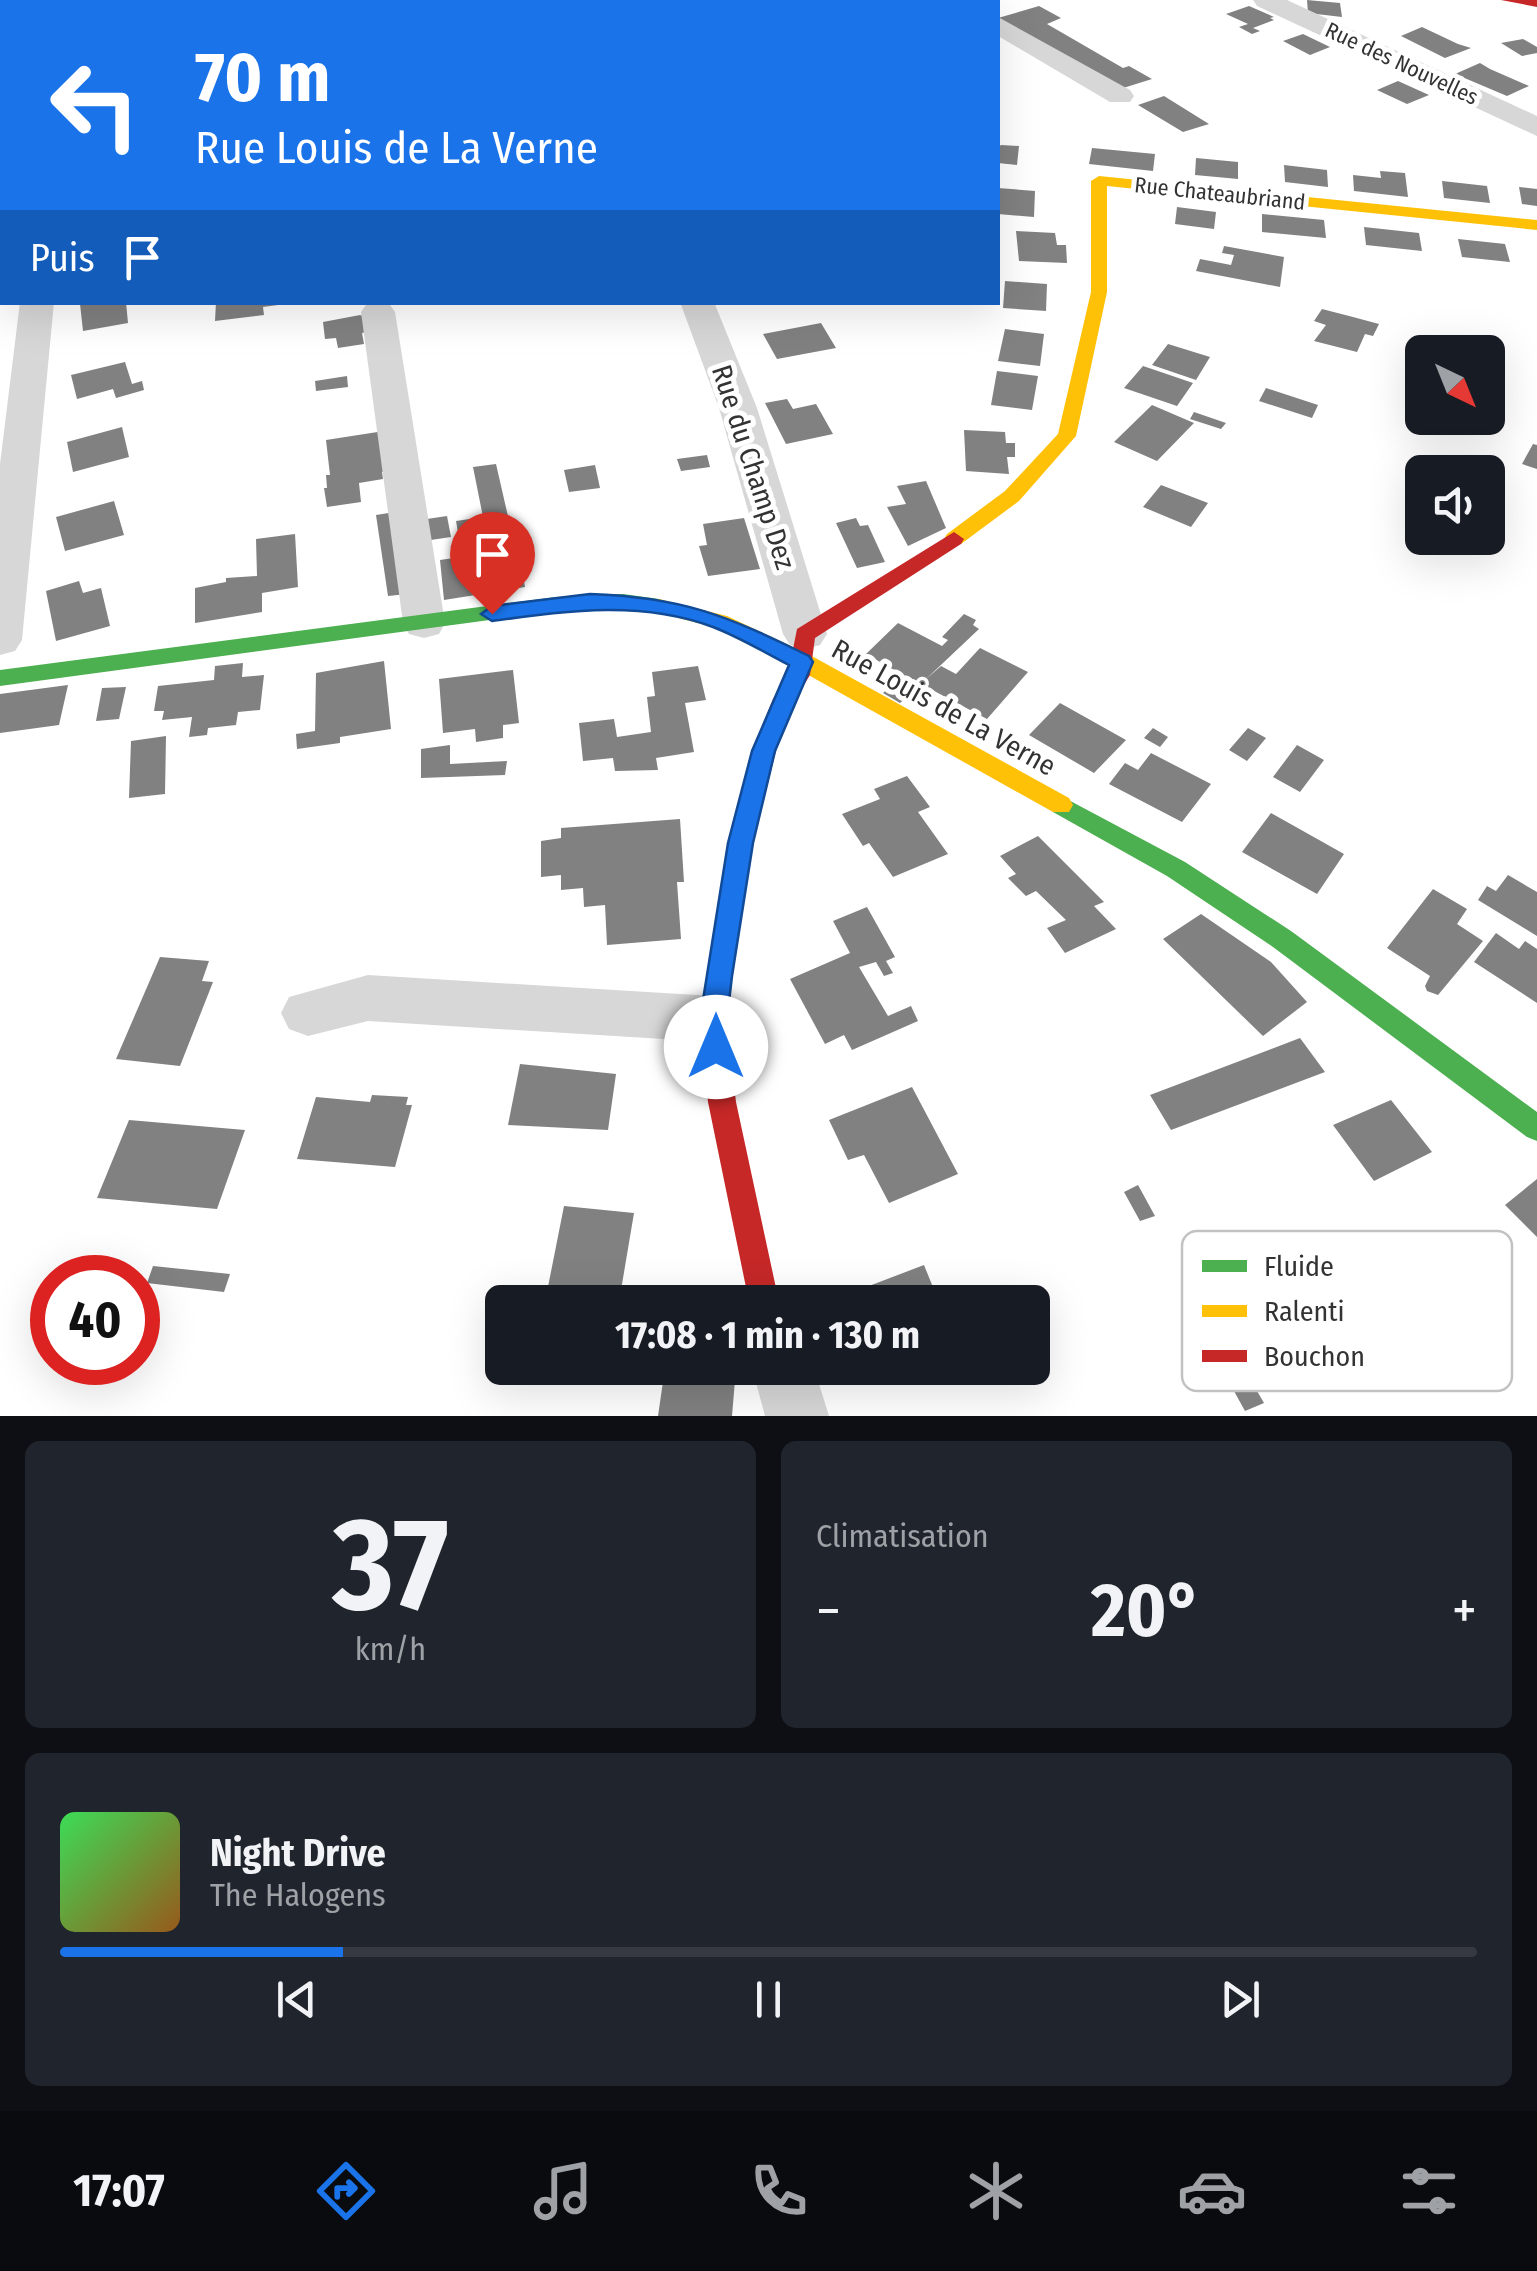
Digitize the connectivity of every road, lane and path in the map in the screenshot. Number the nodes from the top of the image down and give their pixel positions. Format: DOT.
graph roads {
  1 [pos="1266,0"];
  2 [pos="1508,0"];
  3 [pos="1537,3"];
  4 [pos="1000,26"];
  5 [pos="1120,96"];
  6 [pos="1537,127"];
  7 [pos="1537,225"];
  8 [pos="37,305"];
  9 [pos="698,305"];
  10 [pos="378,312"];
  11 [pos="424,623"];
  12 [pos="0,640"];
  13 [pos="803,648"];
  14 [pos="0,678"];
  15 [pos="308,1013"];
  16 [pos="714,1019"];
  17 [pos="1537,1128"];
  18 [pos="760,1285"];
  19 [pos="787,1385"];
  20 [pos="797,1416"];
  1 -- 6 [label="street, Rue des Nouvelles"];
  2 -- 3 [label="street"];
  4 -- 5 [label="street"];
  7 -- 13 [label="street, Rue Chateaubriand"];
  8 -- 12 [label="street"];
  9 -- 13 [label="street, Rue du Champ Dez"];
  10 -- 11 [label="street"];
  11 -- 13 [label="street, Rue Louis de La Verne"];
  11 -- 14 [label="street, Rue Louis de La Verne"];
  13 -- 16 [label="street"];
  13 -- 17 [label="street, Rue Louis de La Verne"];
  15 -- 16 [label="street"];
  16 -- 18 [label="street"];
  19 -- 20 [label="street"];
}
